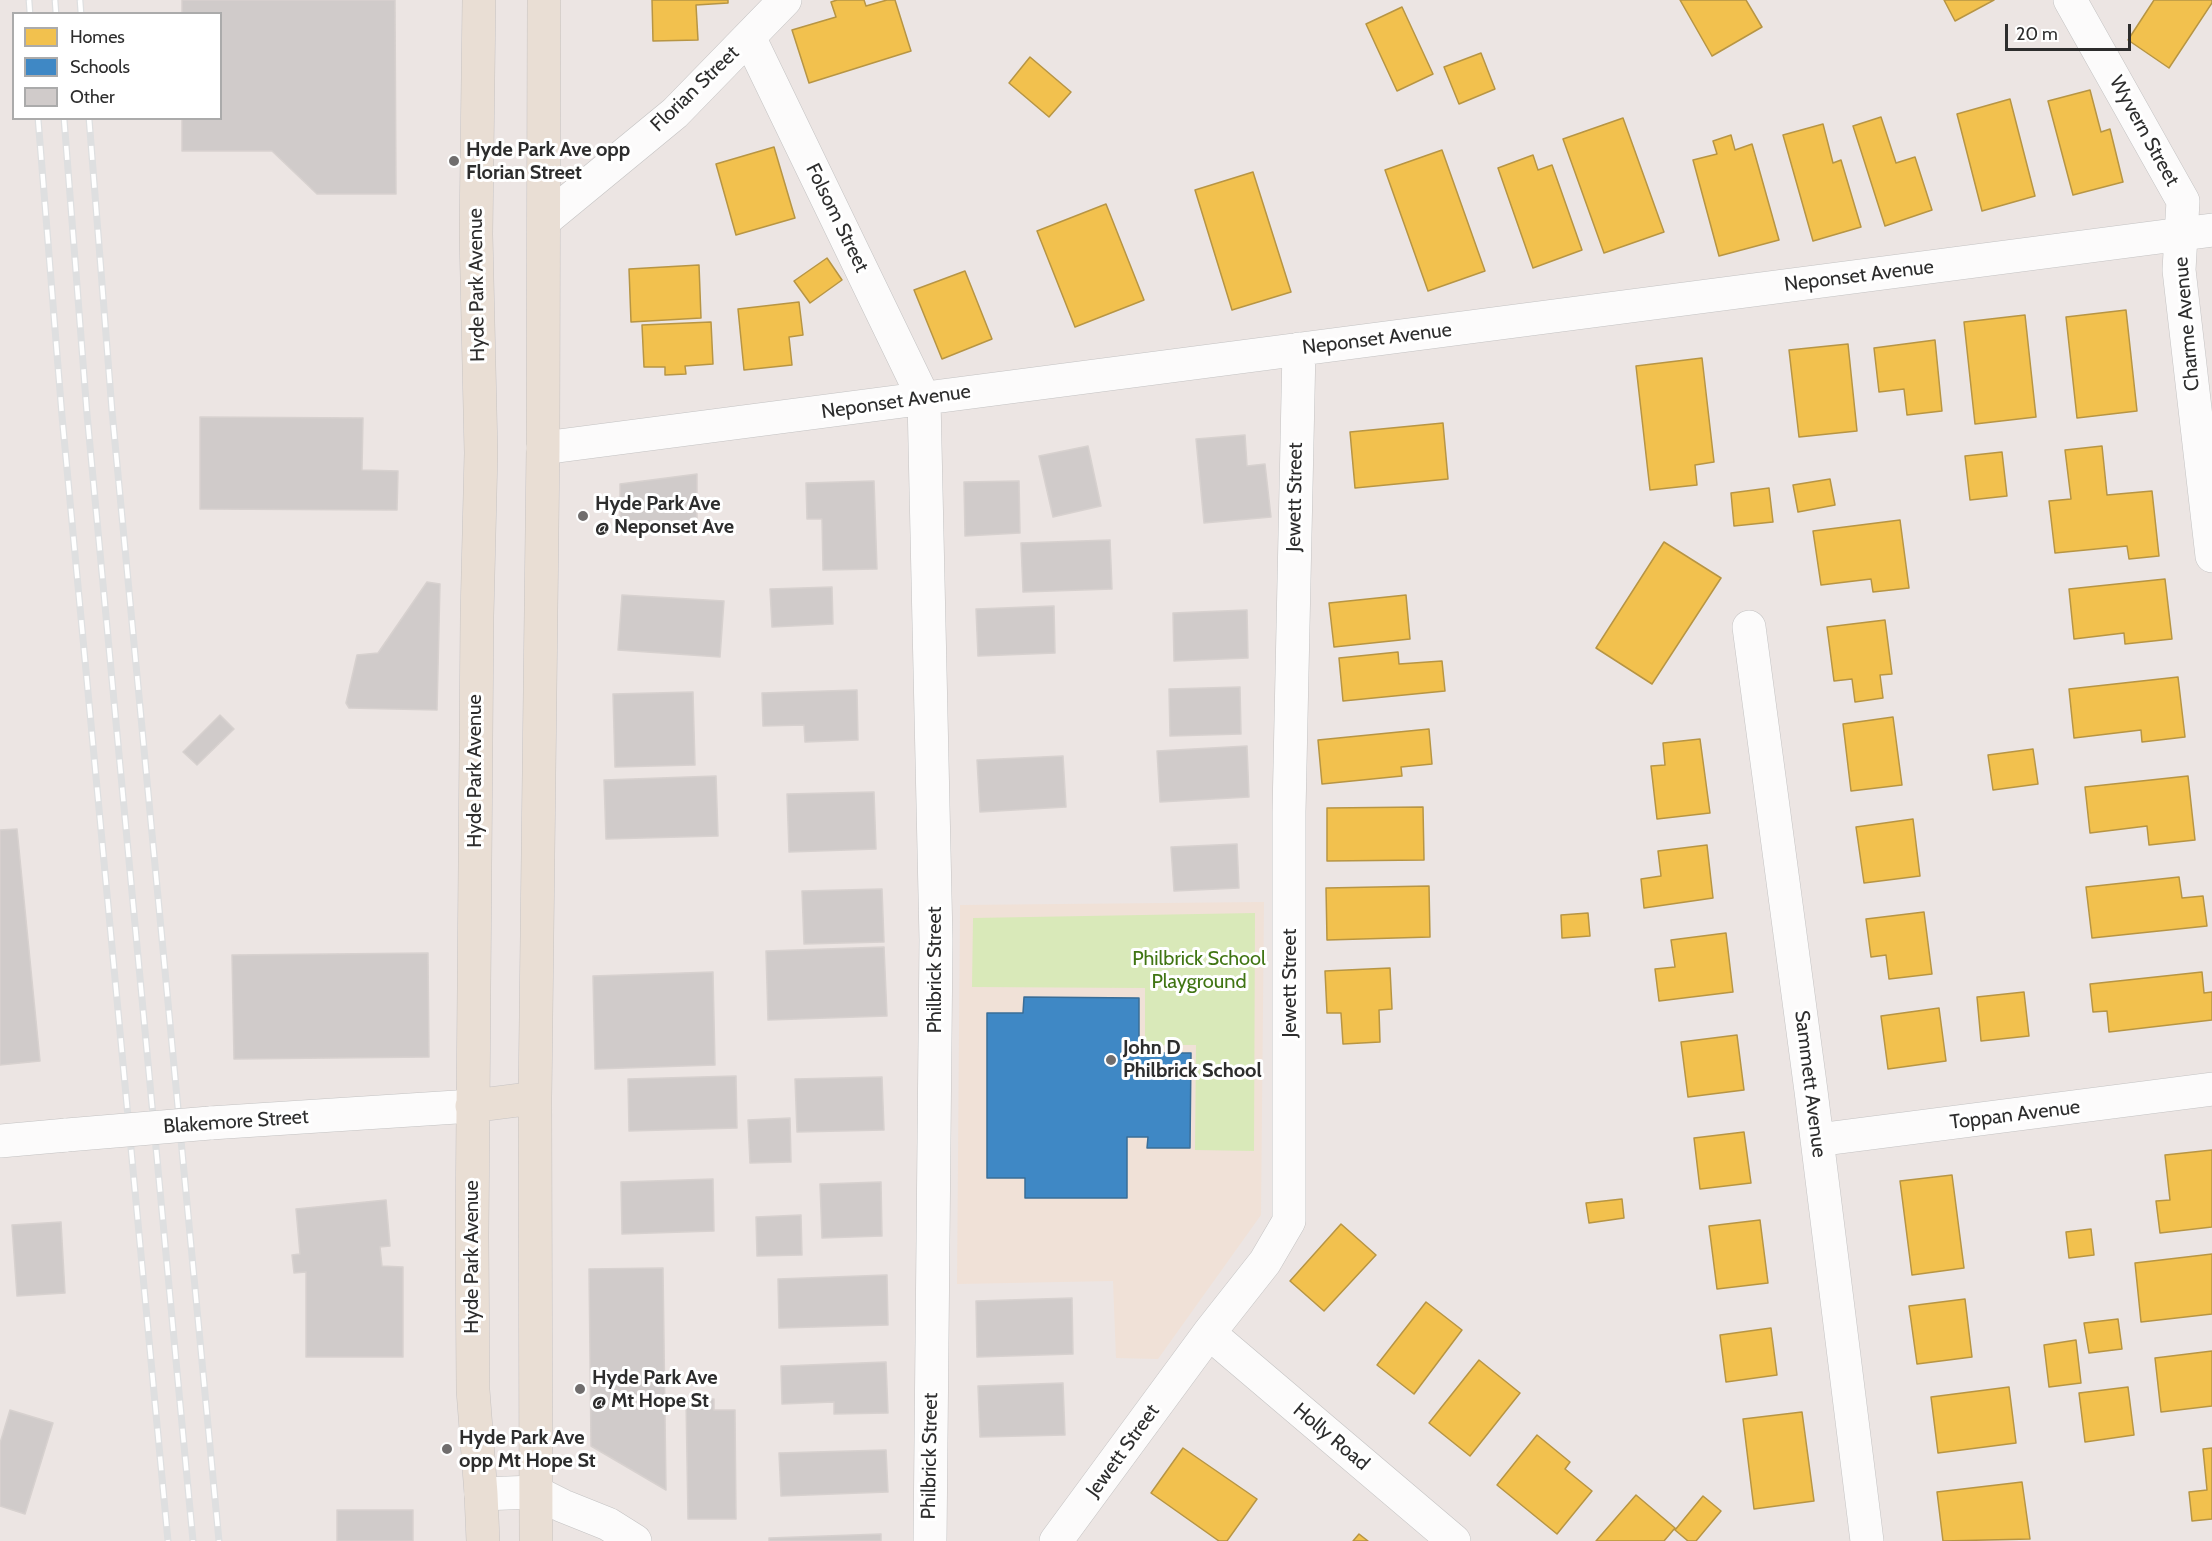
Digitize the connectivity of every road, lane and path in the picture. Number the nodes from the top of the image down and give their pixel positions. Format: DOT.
graph roads {
  1 [pos="479,0"];
  2 [pos="544,0"];
  3 [pos="785,0"];
  4 [pos="2070,0"];
  5 [pos="749,37"];
  6 [pos="545,220"];
  7 [pos="2212,230"];
  8 [pos="2180,234"];
  9 [pos="1299,349"];
  10 [pos="924,399"];
  11 [pos="543,448"];
  12 [pos="2212,556"];
  13 [pos="1749,627"];
  14 [pos="2212,1089"];
  15 [pos="535,1098"];
  16 [pos="472,1106"];
  17 [pos="1817,1140"];
  18 [pos="0,1141"];
  19 [pos="1209,1333"];
  20 [pos="535,1492"];
  21 [pos="482,1494"];
  22 [pos="483,1541"];
  23 [pos="536,1541"];
  24 [pos="635,1541"];
  25 [pos="930,1541"];
  26 [pos="1056,1541"];
  27 [pos="1454,1541"];
  28 [pos="1867,1541"];
  1 -- 16 [label="main road, Hyde Park Avenue"];
  2 -- 6 [label="main road"];
  3 -- 5 [label="street, Florian Street"];
  4 -- 8 [label="street, Wyvern Street"];
  5 -- 6 [label="street, Florian Street"];
  5 -- 10 [label="street, Folsom Street"];
  6 -- 11 [label="main road"];
  7 -- 8 [label="street, Neponset Avenue"];
  8 -- 9 [label="street, Neponset Avenue"];
  8 -- 12 [label="street, Charme Avenue"];
  9 -- 10 [label="street, Neponset Avenue"];
  9 -- 19 [label="street, Jewett Street"];
  10 -- 11 [label="street, Neponset Avenue"];
  10 -- 25 [label="street, Philbrick Street"];
  11 -- 15 [label="main road"];
  13 -- 17 [label="street, Sammett Avenue"];
  14 -- 17 [label="street, Toppan Avenue"];
  15 -- 16 [label="main road"];
  15 -- 20 [label="main road"];
  16 -- 18 [label="street, Blakemore Street, bridge"];
  16 -- 21 [label="main road, Hyde Park Avenue"];
  17 -- 28 [label="street, Sammett Avenue"];
  19 -- 26 [label="street, Jewett Street"];
  19 -- 27 [label="street, Holly Road"];
  20 -- 21 [label="street"];
  20 -- 23 [label="main road"];
  20 -- 24 [label="street"];
  21 -- 22 [label="main road, Hyde Park Avenue"];
}
